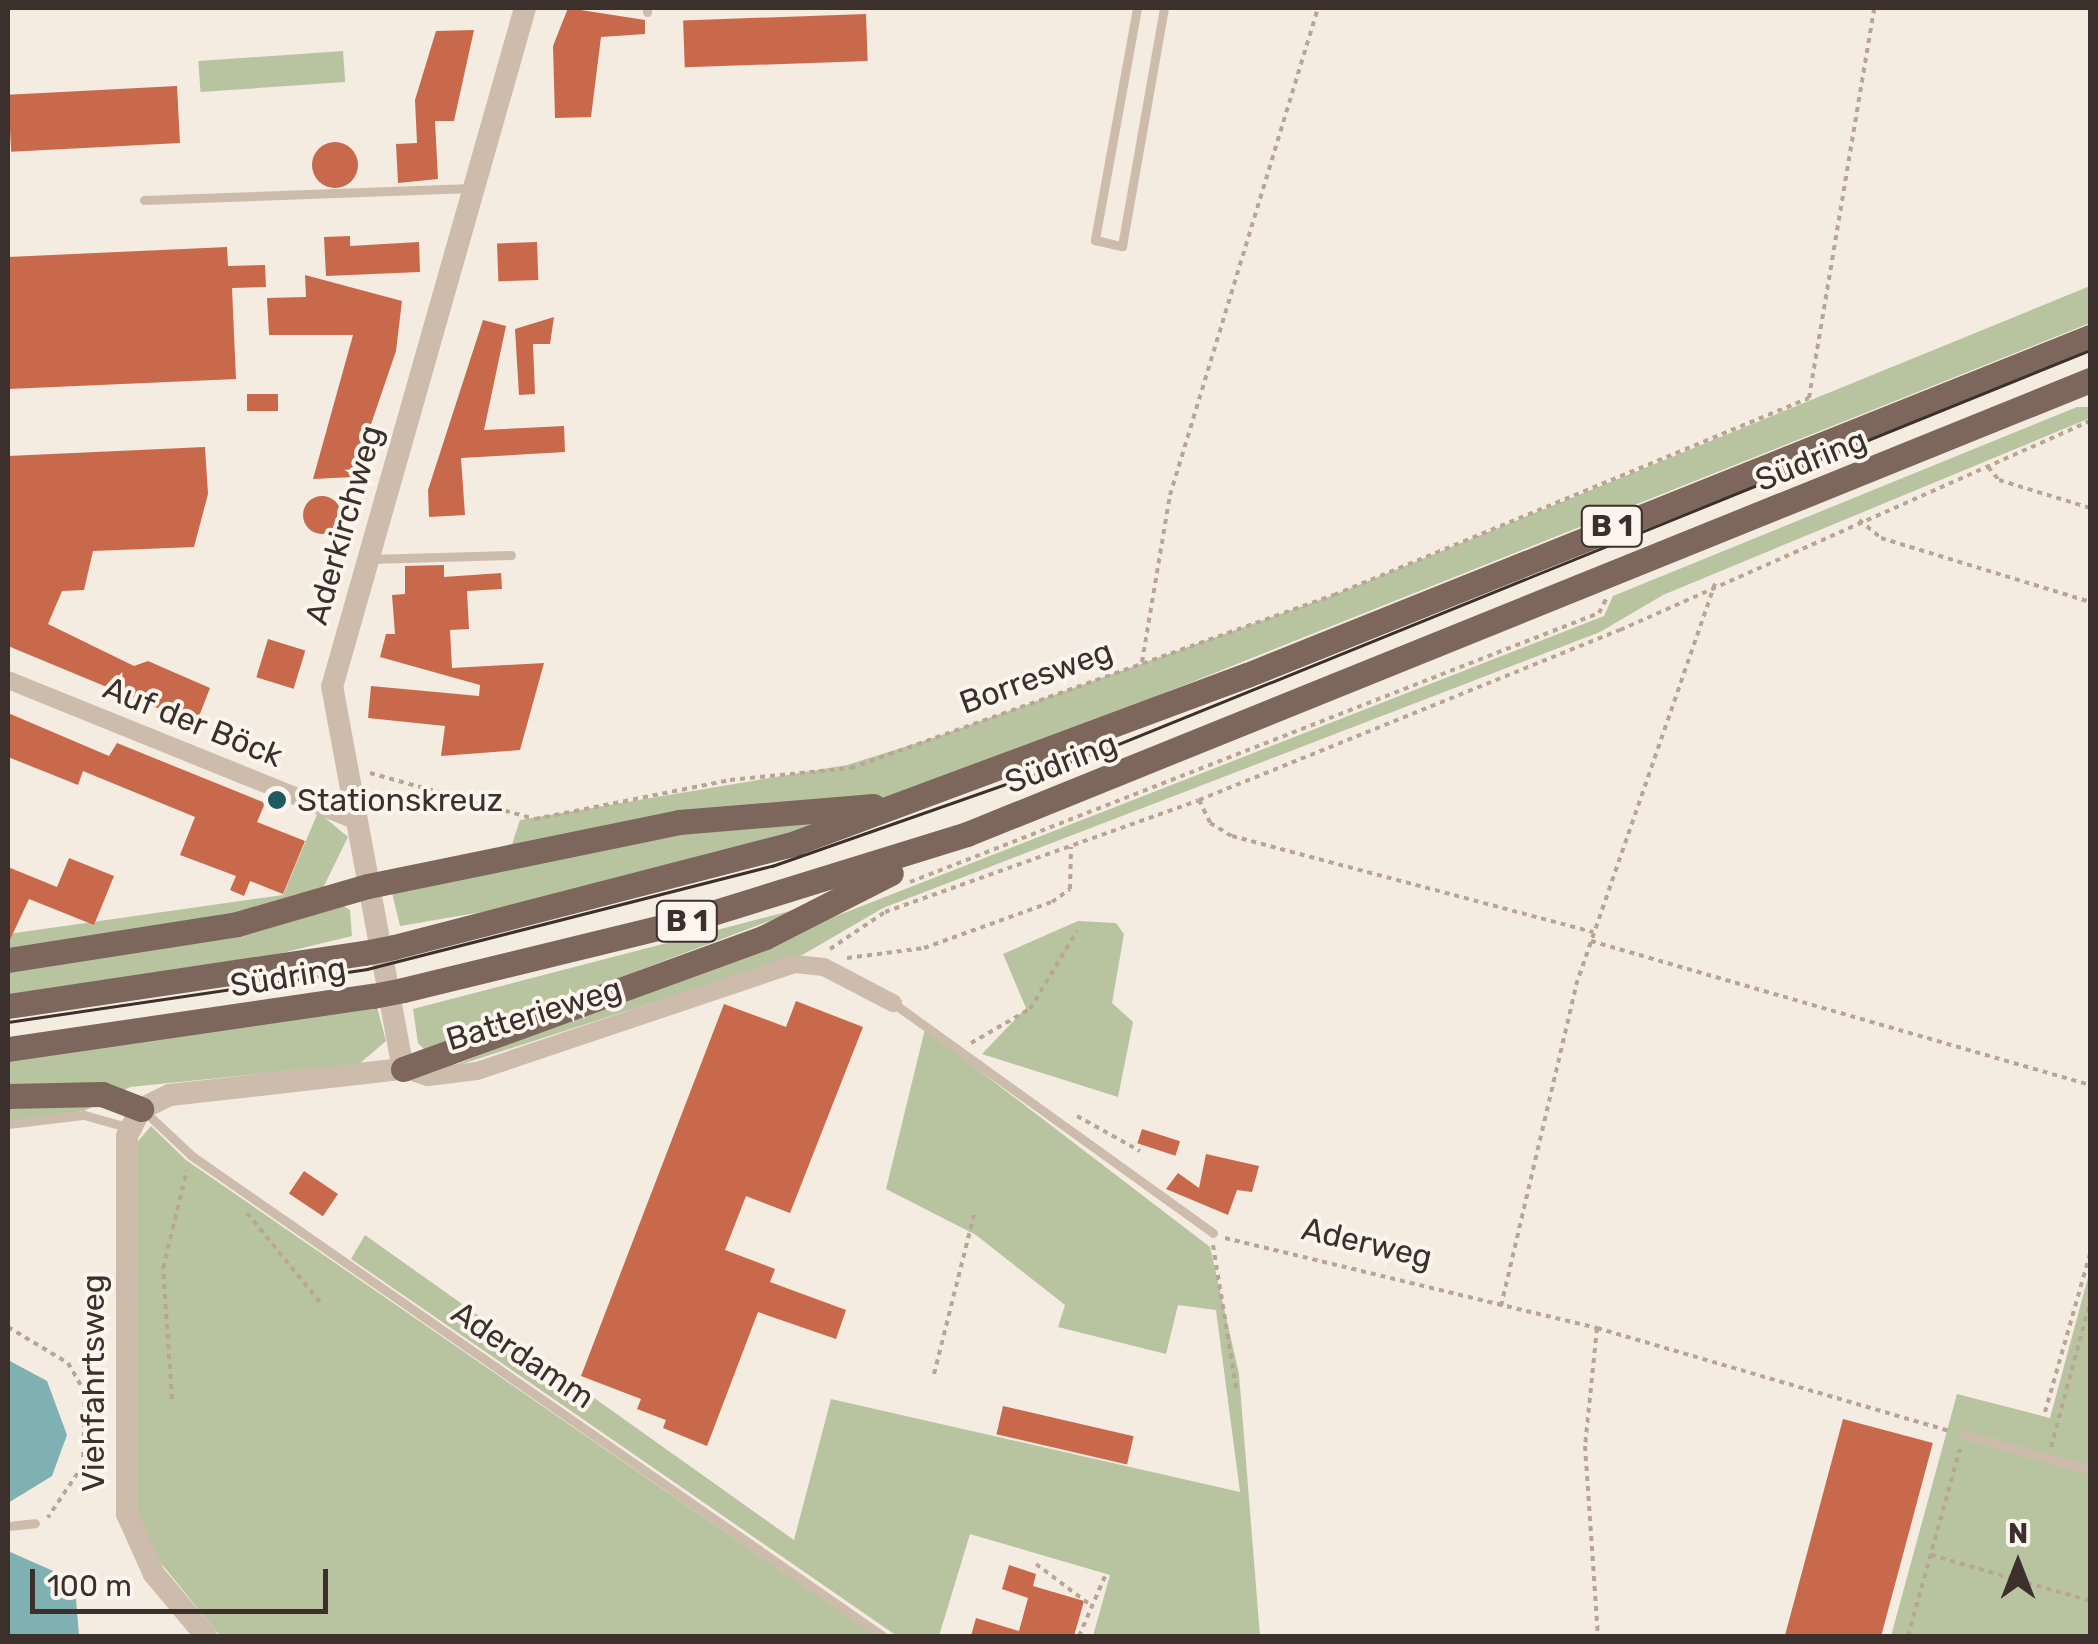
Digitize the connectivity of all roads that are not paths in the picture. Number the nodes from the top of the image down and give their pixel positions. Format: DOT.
graph roads {
  1 [pos="524,8"];
  2 [pos="1137,8"];
  3 [pos="1164,8"];
  4 [pos="474,188"];
  5 [pos="144,200"];
  6 [pos="2090,337"];
  7 [pos="2090,380"];
  8 [pos="511,556"];
  9 [pos="368,559"];
  10 [pos="8,680"];
  11 [pos="908,803"];
  12 [pos="356,820"];
  13 [pos="966,834"];
  14 [pos="368,886"];
  15 [pos="8,960"];
  16 [pos="893,1003"];
  17 [pos="8,1006"];
  18 [pos="8,1050"];
  19 [pos="403,1068"];
  20 [pos="8,1096"];
  21 [pos="135,1118"];
  22 [pos="8,1124"];
  23 [pos="1213,1233"];
  24 [pos="1964,1435"];
  25 [pos="2090,1470"];
  26 [pos="35,1523"];
  27 [pos="8,1526"];
  28 [pos="206,1636"];
  29 [pos="882,1636"];
  1 -- 4 [label="street, Aderkirchweg"];
  2 -- 3 [label="lane"];
  4 -- 5 [label="lane"];
  4 -- 9 [label="street, Aderkirchweg"];
  6 -- 11 [label="main road, Südring / B 1"];
  7 -- 13 [label="main road, Südring / B 1"];
  8 -- 9 [label="lane"];
  9 -- 12 [label="street, Aderkirchweg"];
  10 -- 12 [label="street, Auf der Böck"];
  11 -- 14 [label="main road"];
  11 -- 17 [label="main road, Südring / B 1, bridge"];
  12 -- 14 [label="street, Aderkirchweg"];
  13 -- 18 [label="main road, Südring / B 1, bridge"];
  13 -- 19 [label="main road"];
  14 -- 15 [label="main road"];
  14 -- 19 [label="street, Aderkirchweg"];
  16 -- 19 [label="street, Batterieweg"];
  16 -- 23 [label="lane"];
  19 -- 21 [label="street, Batterieweg"];
  20 -- 21 [label="main road"];
  21 -- 22 [label="lane"];
  21 -- 28 [label="street, Viehfahrtsweg"];
  21 -- 29 [label="lane, Aderdamm"];
  24 -- 25 [label="lane"];
  26 -- 27 [label="lane"];
}
